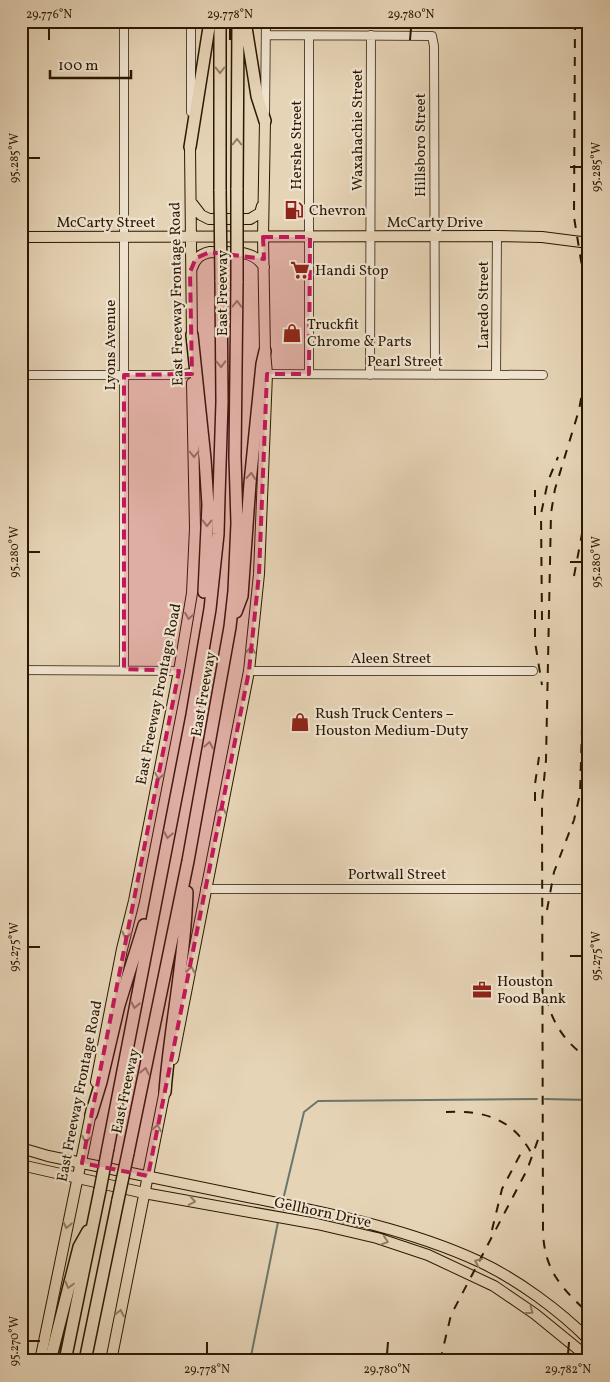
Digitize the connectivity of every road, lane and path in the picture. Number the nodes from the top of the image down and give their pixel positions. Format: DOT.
graph roads {
  1 [pos="124,21"];
  2 [pos="191,21"];
  3 [pos="210,21"];
  4 [pos="220,21"];
  5 [pos="238,21"];
  6 [pos="245,21"];
  7 [pos="266,21"];
  8 [pos="266,35"];
  9 [pos="309,36"];
  10 [pos="371,36"];
  11 [pos="265,121"];
  12 [pos="190,147"];
  13 [pos="264,199"];
  14 [pos="190,201"];
  15 [pos="370,236"];
  16 [pos="497,236"];
  17 [pos="21,237"];
  18 [pos="125,237"];
  19 [pos="263,237"];
  20 [pos="310,237"];
  21 [pos="434,237"];
  22 [pos="191,238"];
  23 [pos="589,243"];
  24 [pos="264,267"];
  25 [pos="190,272"];
  26 [pos="192,335"];
  27 [pos="265,351"];
  28 [pos="192,374"];
  29 [pos="267,374"];
  30 [pos="309,374"];
  31 [pos="496,374"];
  32 [pos="21,375"];
  33 [pos="124,375"];
  34 [pos="370,375"];
  35 [pos="435,375"];
  36 [pos="543,375"];
  37 [pos="230,627"];
  38 [pos="200,667"];
  39 [pos="124,669"];
  40 [pos="21,670"];
  41 [pos="179,670"];
  42 [pos="249,671"];
  43 [pos="533,671"];
  44 [pos="188,861"];
  45 [pos="161,871"];
  46 [pos="205,889"];
  47 [pos="589,889"];
  48 [pos="165,1092"];
  49 [pos="90,1115"];
  50 [pos="21,1148"];
  51 [pos="82,1162"];
  52 [pos="21,1164"];
  53 [pos="148,1176"];
  54 [pos="78,1178"];
  55 [pos="144,1193"];
  56 [pos="239,1195"];
  57 [pos="234,1209"];
  58 [pos="320,1212"];
  59 [pos="93,1224"];
  60 [pos="317,1224"];
  61 [pos="368,1224"];
  62 [pos="364,1235"];
  63 [pos="434,1244"];
  64 [pos="428,1255"];
  65 [pos="104,1272"];
  66 [pos="499,1273"];
  67 [pos="494,1286"];
  68 [pos="578,1330"];
  69 [pos="568,1340"];
  70 [pos="589,1340"];
  71 [pos="589,1358"];
  72 [pos="40,1361"];
  73 [pos="50,1361"];
  74 [pos="65,1361"];
  75 [pos="85,1361"];
  76 [pos="90,1361"];
  77 [pos="111,1361"];
  1 -- 18 [label="street, Lyons Avenue"];
  2 -- 12 [label="street, East Freeway Frontage Road"];
  3 -- 12 [label="highway"];
  4 -- 38 [label="highway, East Freeway, one-way, bridge"];
  37 -- 5 [label="highway, East Freeway, one-way, bridge"];
  6 -- 11 [label="highway"];
  7 -- 8 [label="street"];
  8 -- 9 [label="street"];
  8 -- 11 [label="street"];
  9 -- 10 [label="street"];
  9 -- 20 [label="street, Hershe Street"];
  10 -- 15 [label="street, Waxahachie Street"];
  10 -- 21 [label="street, Hillsboro Street"];
  11 -- 13 [label="main road"];
  12 -- 14 [label="main road, East Freeway Frontage Road"];
  13 -- 14 [label="main road"];
  13 -- 19 [label="main road"];
  14 -- 22 [label="main road, East Freeway Frontage Road"];
  15 -- 20 [label="main road, McCarty Drive"];
  15 -- 21 [label="main road, McCarty Drive"];
  15 -- 34 [label="street, Waxahachie Street"];
  16 -- 21 [label="main road, McCarty Drive"];
  16 -- 23 [label="main road, McCarty Drive"];
  16 -- 31 [label="street, Laredo Street"];
  17 -- 18 [label="main road, McCarty Street"];
  18 -- 22 [label="main road, McCarty Street"];
  18 -- 33 [label="street, Lyons Avenue"];
  19 -- 20 [label="main road, McCarty Drive"];
  19 -- 22 [label="main road, McCarty Drive"];
  19 -- 24 [label="main road"];
  20 -- 30 [label="street, Hershe Street"];
  21 -- 35 [label="street, Hillsboro Street"];
  22 -- 25 [label="main road, East Freeway Frontage Road"];
  24 -- 25 [label="main road"];
  24 -- 27 [label="main road"];
  25 -- 26 [label="main road, East Freeway Frontage Road"];
  26 -- 28 [label="main road, East Freeway Frontage Road"];
  26 -- 38 [label="highway, one-way"];
  27 -- 29 [label="main road"];
  37 -- 27 [label="highway, one-way"];
  28 -- 33 [label="street"];
  28 -- 41 [label="main road, East Freeway Frontage Road, one-way"];
  29 -- 30 [label="street, Pearl Street"];
  42 -- 29 [label="main road, one-way"];
  30 -- 34 [label="street, Pearl Street"];
  31 -- 35 [label="street, Pearl Street"];
  31 -- 36 [label="street, Pearl Street"];
  32 -- 33 [label="street"];
  33 -- 39 [label="street, Lyons Avenue"];
  34 -- 35 [label="street, Pearl Street"];
  44 -- 37 [label="highway, East Freeway, one-way"];
  38 -- 45 [label="highway, East Freeway, one-way"];
  39 -- 40 [label="street"];
  39 -- 41 [label="street"];
  41 -- 49 [label="main road, East Freeway Frontage Road, one-way"];
  42 -- 43 [label="street, Aleen Street"];
  46 -- 42 [label="main road, one-way"];
  44 -- 48 [label="highway"];
  65 -- 44 [label="highway, East Freeway, one-way, bridge"];
  45 -- 49 [label="highway"];
  45 -- 59 [label="highway, East Freeway, one-way, bridge"];
  46 -- 47 [label="street, Portwall Street"];
  48 -- 46 [label="main road, one-way"];
  53 -- 48 [label="main road, one-way"];
  49 -- 51 [label="main road, East Freeway Frontage Road, one-way"];
  50 -- 51 [label="main road, Gellhorn Drive"];
  51 -- 53 [label="main road, Gellhorn Drive"];
  51 -- 54 [label="main road, East Freeway Frontage Road"];
  52 -- 54 [label="main road, Gellhorn Drive"];
  53 -- 55 [label="main road"];
  53 -- 56 [label="main road, Gellhorn Drive"];
  54 -- 55 [label="main road, Gellhorn Drive"];
  54 -- 72 [label="main road, East Freeway Frontage Road, one-way"];
  55 -- 57 [label="main road, Gellhorn Drive, one-way"];
  77 -- 55 [label="main road, one-way"];
  56 -- 57 [label="main road"];
  56 -- 58 [label="main road, Gellhorn Drive"];
  57 -- 60 [label="main road, Gellhorn Drive"];
  58 -- 60 [label="main road"];
  58 -- 61 [label="main road, Gellhorn Drive"];
  59 -- 73 [label="highway, one-way"];
  59 -- 74 [label="highway, East Freeway"];
  60 -- 62 [label="main road, Gellhorn Drive"];
  61 -- 62 [label="main road"];
  61 -- 63 [label="main road, Gellhorn Drive"];
  62 -- 64 [label="main road, Gellhorn Drive, one-way"];
  63 -- 64 [label="main road"];
  66 -- 63 [label="main road, Gellhorn Drive, one-way"];
  64 -- 67 [label="main road, Gellhorn Drive"];
  65 -- 75 [label="highway, East Freeway"];
  65 -- 76 [label="highway"];
  66 -- 67 [label="main road"];
  66 -- 68 [label="main road, Gellhorn Drive"];
  67 -- 69 [label="main road, Gellhorn Drive, one-way"];
  68 -- 69 [label="main road"];
  68 -- 70 [label="main road, Gellhorn Drive"];
  69 -- 71 [label="main road, Gellhorn Drive"];
}
